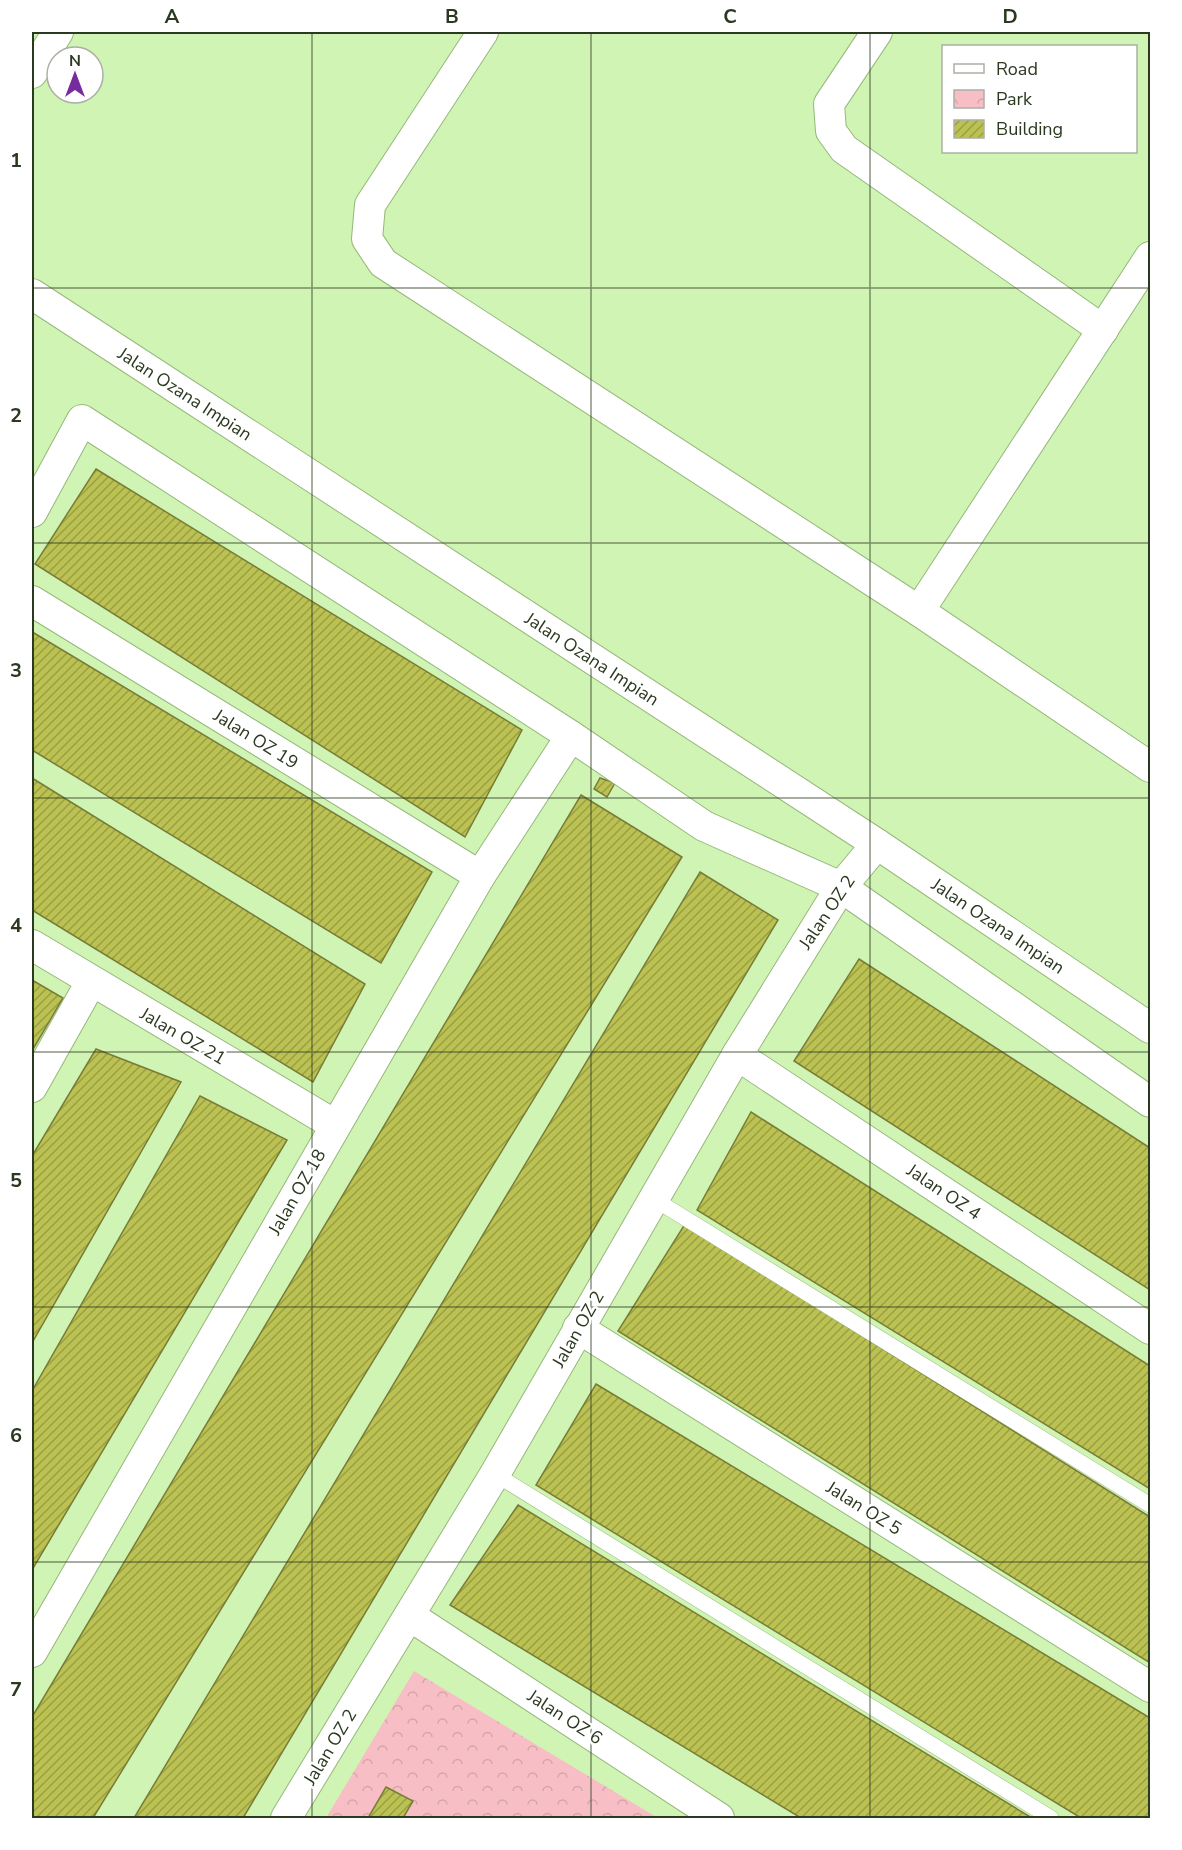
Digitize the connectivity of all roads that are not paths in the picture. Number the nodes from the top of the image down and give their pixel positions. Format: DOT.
graph roads {
  1 [pos="58,32"];
  2 [pos="483,32"];
  3 [pos="877,32"];
  4 [pos="32,73"];
  5 [pos="1150,257"];
  6 [pos="32,294"];
  7 [pos="1103,330"];
  8 [pos="32,512"];
  9 [pos="32,601"];
  10 [pos="919,611"];
  11 [pos="571,736"];
  12 [pos="1150,766"];
  13 [pos="877,844"];
  14 [pos="480,876"];
  15 [pos="841,887"];
  16 [pos="32,945"];
  17 [pos="92,982"];
  18 [pos="1150,1028"];
  19 [pos="737,1055"];
  20 [pos="32,1087"];
  21 [pos="1150,1102"];
  22 [pos="335,1125"];
  23 [pos="654,1199"];
  24 [pos="579,1328"];
  25 [pos="1150,1329"];
  26 [pos="495,1474"];
  27 [pos="1150,1505"];
  28 [pos="410,1616"];
  29 [pos="32,1652"];
  30 [pos="1150,1687"];
  31 [pos="286,1818"];
  32 [pos="719,1818"];
  33 [pos="1051,1818"];
  1 -- 4 [label="street"];
  2 -- 10 [label="street"];
  3 -- 7 [label="street"];
  5 -- 7 [label="street"];
  6 -- 13 [label="street, Jalan Ozana Impian"];
  7 -- 10 [label="street"];
  8 -- 11 [label="street"];
  9 -- 14 [label="street, Jalan OZ 19"];
  10 -- 12 [label="street"];
  11 -- 14 [label="street, Jalan OZ 18"];
  11 -- 15 [label="street"];
  13 -- 15 [label="street, Jalan OZ 2"];
  13 -- 18 [label="street, Jalan Ozana Impian"];
  14 -- 22 [label="street, Jalan OZ 18"];
  15 -- 19 [label="street, Jalan OZ 2"];
  15 -- 21 [label="street"];
  16 -- 17 [label="street, Jalan OZ 21"];
  17 -- 20 [label="street"];
  17 -- 22 [label="street, Jalan OZ 21"];
  19 -- 23 [label="street, Jalan OZ 2"];
  19 -- 25 [label="street, Jalan OZ 4"];
  22 -- 29 [label="street, Jalan OZ 18"];
  23 -- 24 [label="street, Jalan OZ 2"];
  23 -- 27 [label="lane"];
  24 -- 26 [label="street, Jalan OZ 2"];
  24 -- 30 [label="street, Jalan OZ 5"];
  26 -- 28 [label="street, Jalan OZ 2"];
  26 -- 33 [label="lane"];
  28 -- 31 [label="street, Jalan OZ 2"];
  28 -- 32 [label="street, Jalan OZ 6"];
}
